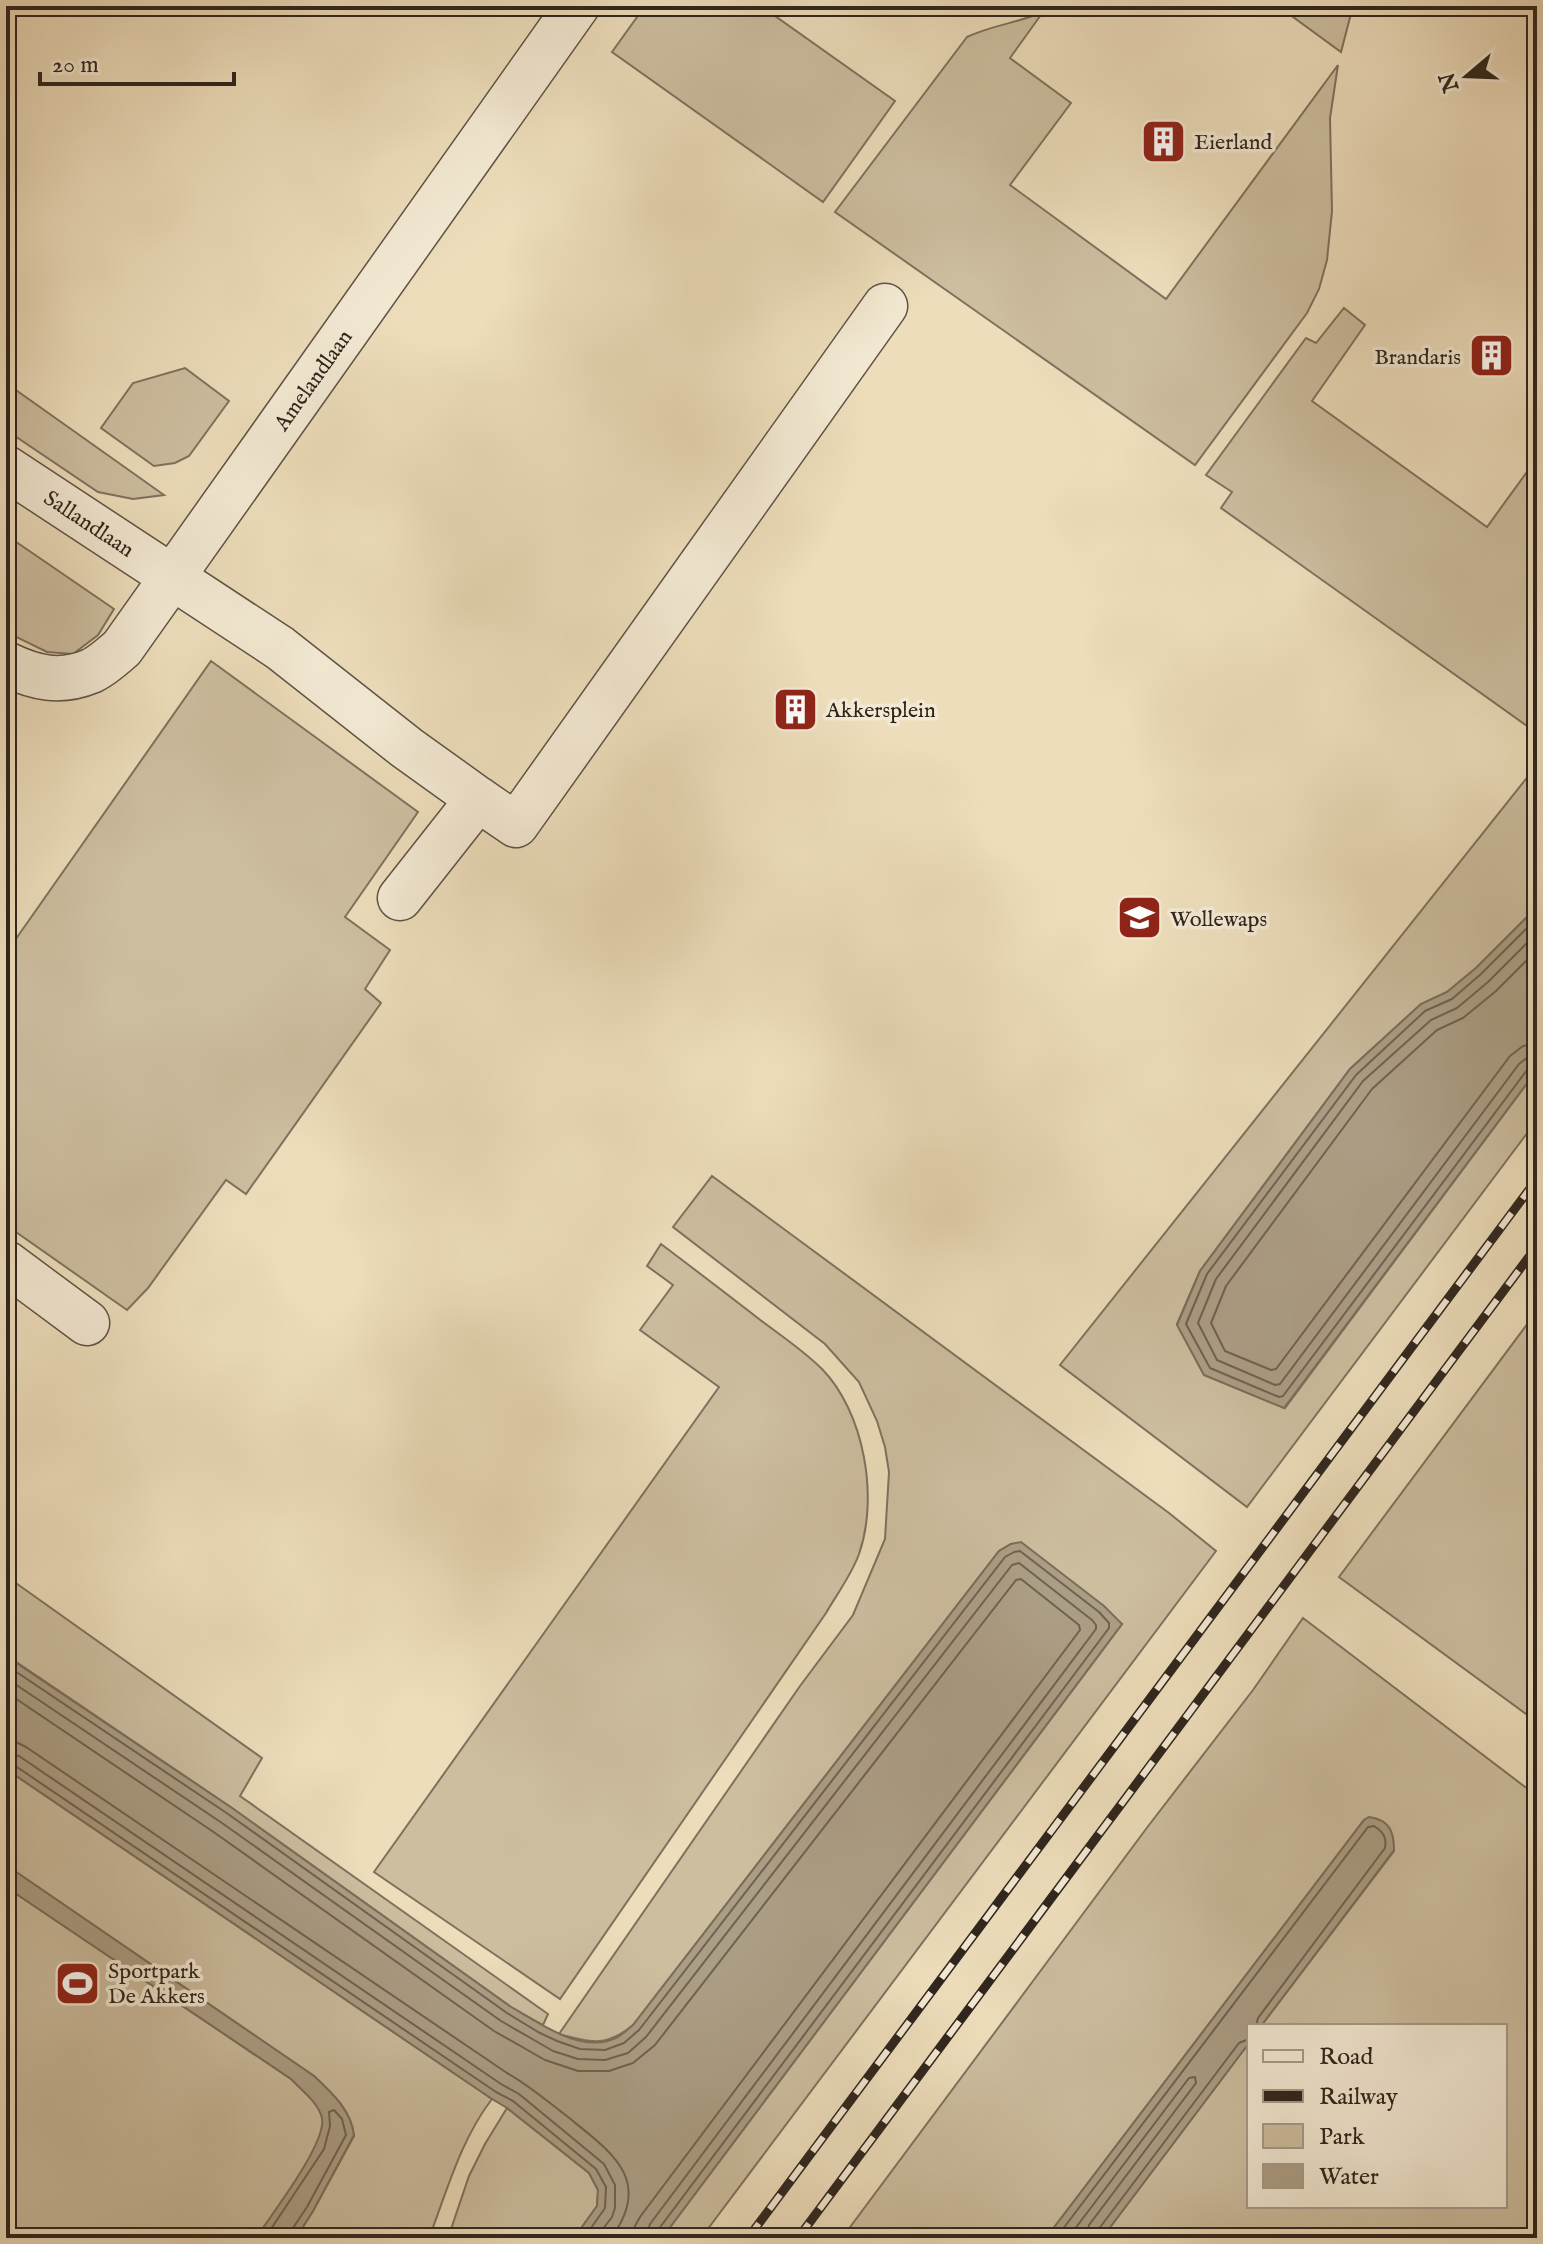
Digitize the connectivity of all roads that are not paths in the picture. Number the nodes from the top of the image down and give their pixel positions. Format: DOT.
graph roads {
  1 [pos="577,6"];
  2 [pos="885,306"];
  3 [pos="6,468"];
  4 [pos="172,578"];
  5 [pos="6,664"];
  6 [pos="478,799"];
  7 [pos="400,898"];
  8 [pos="6,1263"];
  9 [pos="87,1323"];
  1 -- 4 [label="street, Amelandlaan"];
  2 -- 6 [label="street"];
  3 -- 4 [label="street, Sallandlaan"];
  4 -- 5 [label="street, Amelandlaan"];
  4 -- 6 [label="street"];
  6 -- 7 [label="street"];
  8 -- 9 [label="street"];
}
